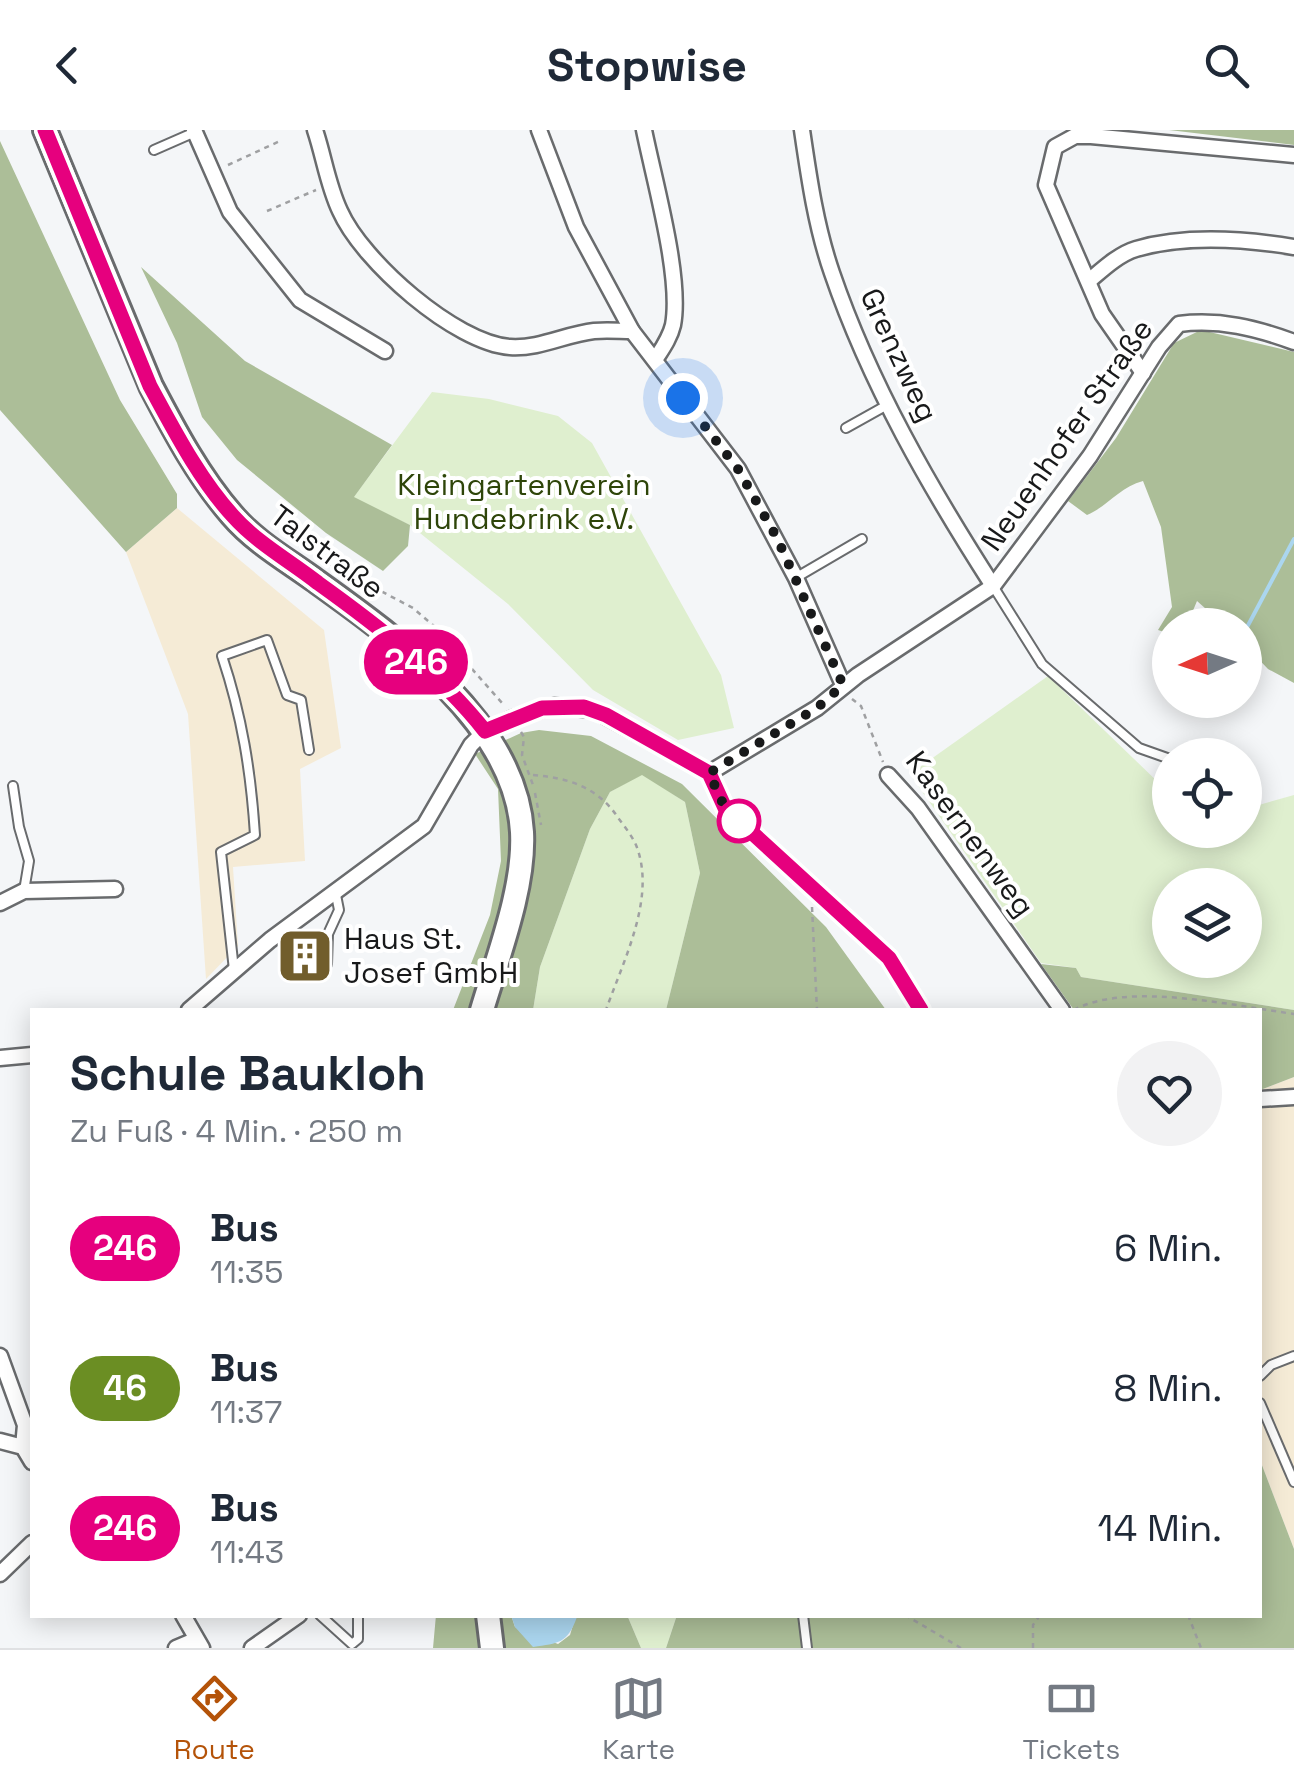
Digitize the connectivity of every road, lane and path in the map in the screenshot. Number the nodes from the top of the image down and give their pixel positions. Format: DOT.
graph roads {
  1 [pos="46,130"];
  2 [pos="315,130"];
  3 [pos="539,130"];
  4 [pos="644,130"];
  5 [pos="802,130"];
  6 [pos="194,131"];
  7 [pos="280,141"];
  8 [pos="154,150"];
  9 [pos="1294,155"];
  10 [pos="212,172"];
  11 [pos="330,184"];
  12 [pos="267,211"];
  13 [pos="1294,247"];
  14 [pos="1090,280"];
  15 [pos="632,331"];
  16 [pos="1294,342"];
  17 [pos="386,350"];
  18 [pos="655,360"];
  19 [pos="1142,373"];
  20 [pos="889,404"];
  21 [pos="846,428"];
  22 [pos="862,540"];
  23 [pos="320,560"];
  24 [pos="796,578"];
  25 [pos="993,586"];
  26 [pos="843,685"];
  27 [pos="513,718"];
  28 [pos="485,731"];
  29 [pos="310,750"];
  30 [pos="1152,753"];
  31 [pos="709,773"];
  32 [pos="531,775"];
  33 [pos="888,776"];
  34 [pos="13,786"];
  35 [pos="542,835"];
  36 [pos="810,885"];
  37 [pos="115,888"];
  38 [pos="336,890"];
  39 [pos="24,891"];
  40 [pos="0,904"];
  41 [pos="327,964"];
  42 [pos="234,971"];
  43 [pos="191,1008"];
  44 [pos="483,1008"];
  45 [pos="607,1008"];
  46 [pos="817,1008"];
  47 [pos="919,1008"];
  48 [pos="1061,1008"];
  49 [pos="1078,1008"];
  50 [pos="1245,1008"];
  51 [pos="1262,1010"];
  52 [pos="1294,1014"];
  53 [pos="30,1055"];
  54 [pos="0,1058"];
  55 [pos="1294,1097"];
  56 [pos="1262,1099"];
  57 [pos="0,1356"];
  58 [pos="1294,1356"];
  59 [pos="1262,1374"];
  60 [pos="1262,1409"];
  61 [pos="0,1441"];
  62 [pos="23,1447"];
  63 [pos="30,1459"];
  64 [pos="1294,1482"];
  65 [pos="30,1545"];
  66 [pos="0,1574"];
  67 [pos="186,1618"];
  68 [pos="295,1618"];
  69 [pos="323,1618"];
  70 [pos="357,1618"];
  71 [pos="488,1618"];
  72 [pos="803,1618"];
  73 [pos="910,1618"];
  74 [pos="1038,1618"];
  75 [pos="1189,1618"];
  76 [pos="199,1644"];
  77 [pos="176,1648"];
  78 [pos="252,1648"];
  79 [pos="492,1648"];
  80 [pos="807,1648"];
  81 [pos="961,1648"];
  82 [pos="1033,1648"];
  83 [pos="1201,1648"];
  1 -- 28 [label="main road, Talstraße"];
  2 -- 11 [label="street"];
  3 -- 15 [label="street"];
  4 -- 18 [label="street"];
  5 -- 20 [label="street, Grenzweg"];
  6 -- 8 [label="lane"];
  6 -- 10 [label="street"];
  7 -- 10 [label="path"];
  9 -- 14 [label="street"];
  10 -- 17 [label="street"];
  11 -- 12 [label="path"];
  11 -- 15 [label="street"];
  13 -- 14 [label="street"];
  14 -- 19 [label="street"];
  15 -- 18 [label="street"];
  16 -- 19 [label="street, Neuenhofer Straße"];
  18 -- 24 [label="street"];
  19 -- 25 [label="street, Neuenhofer Straße"];
  20 -- 21 [label="lane"];
  20 -- 25 [label="street, Grenzweg"];
  22 -- 24 [label="lane"];
  23 -- 27 [label="path"];
  24 -- 26 [label="street"];
  25 -- 26 [label="street, Neuenhofer Straße"];
  25 -- 30 [label="lane"];
  26 -- 31 [label="street, Neuenhofer Straße"];
  26 -- 33 [label="path, Kasernenweg"];
  27 -- 28 [label="street"];
  27 -- 31 [label="street"];
  27 -- 32 [label="path"];
  28 -- 38 [label="street"];
  28 -- 44 [label="main road, Talstraße"];
  29 -- 42 [label="lane"];
  31 -- 36 [label="street"];
  32 -- 35 [label="path"];
  32 -- 45 [label="path"];
  33 -- 48 [label="street, Kasernenweg"];
  34 -- 39 [label="lane"];
  36 -- 46 [label="path"];
  36 -- 47 [label="street"];
  37 -- 39 [label="street"];
  38 -- 41 [label="lane"];
  38 -- 42 [label="street"];
  39 -- 40 [label="street"];
  42 -- 43 [label="street"];
  49 -- 50 [label="path"];
  51 -- 52 [label="path"];
  53 -- 54 [label="street"];
  55 -- 56 [label="street"];
  57 -- 62 [label="street"];
  58 -- 59 [label="lane"];
  60 -- 64 [label="lane"];
  61 -- 62 [label="street"];
  62 -- 63 [label="street"];
  65 -- 66 [label="street"];
  67 -- 76 [label="street"];
  68 -- 78 [label="street"];
  69 -- 70 [label="lane"];
  71 -- 79 [label="main road"];
  72 -- 80 [label="lane"];
  73 -- 81 [label="path"];
  74 -- 82 [label="path"];
  75 -- 83 [label="path"];
  76 -- 77 [label="street"];
}
